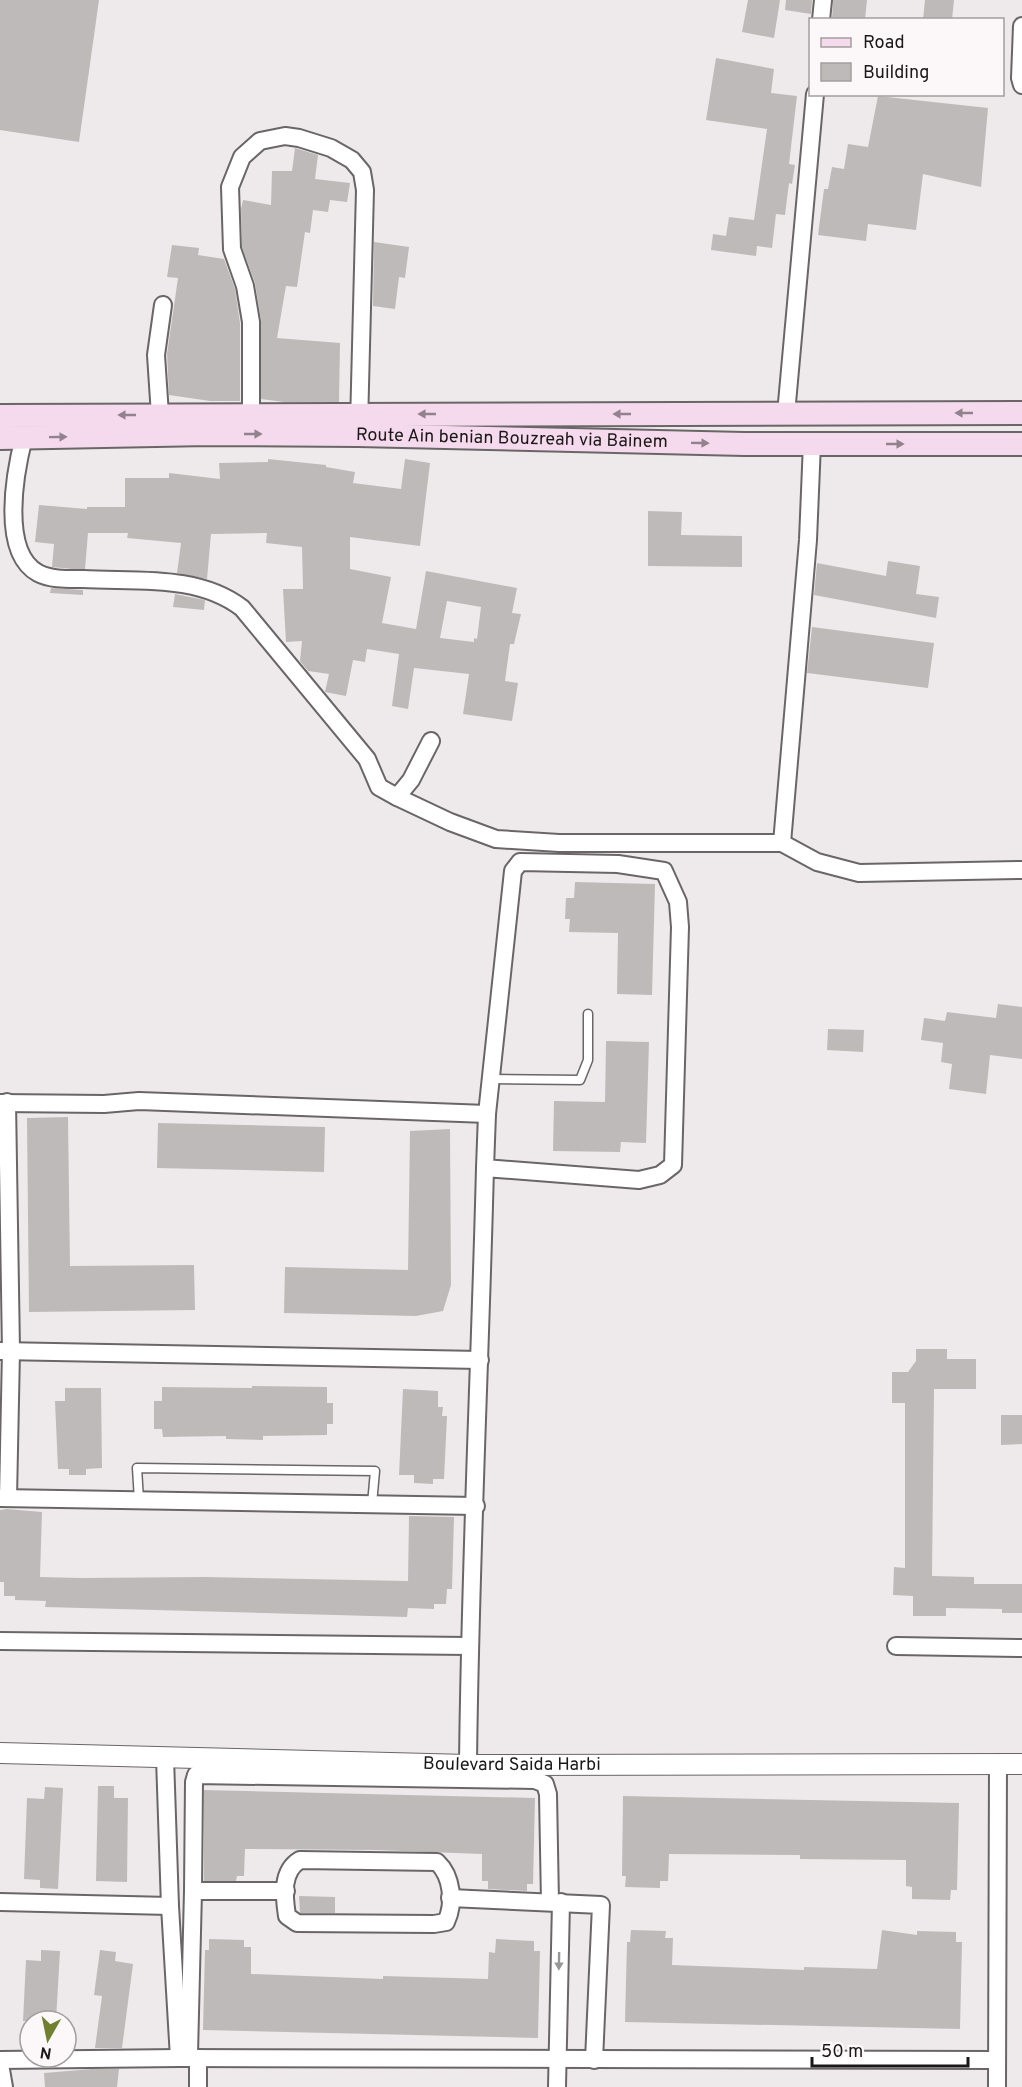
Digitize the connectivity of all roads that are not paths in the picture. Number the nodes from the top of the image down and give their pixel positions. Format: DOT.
graph roads {
  1 [pos="823,0"];
  2 [pos="821,18"];
  3 [pos="1022,26"];
  4 [pos="1022,85"];
  5 [pos="814,96"];
  6 [pos="163,305"];
  7 [pos="1022,413"];
  8 [pos="786,414"];
  9 [pos="160,415"];
  10 [pos="251,415"];
  11 [pos="0,416"];
  12 [pos="359,424"];
  13 [pos="24,437"];
  14 [pos="0,438"];
  15 [pos="812,443"];
  16 [pos="1022,444"];
  17 [pos="431,741"];
  18 [pos="397,796"];
  19 [pos="496,839"];
  20 [pos="782,843"];
  21 [pos="520,862"];
  22 [pos="1022,870"];
  23 [pos="588,1014"];
  24 [pos="491,1078"];
  25 [pos="4,1102"];
  26 [pos="487,1114"];
  27 [pos="485,1168"];
  28 [pos="6,1351"];
  29 [pos="480,1360"];
  30 [pos="4,1498"];
  31 [pos="139,1500"];
  32 [pos="372,1504"];
  33 [pos="476,1506"];
  34 [pos="0,1641"];
  35 [pos="470,1646"];
  36 [pos="896,1646"];
  37 [pos="1022,1648"];
  38 [pos="0,1753"];
  39 [pos="165,1758"];
  40 [pos="998,1763"];
  41 [pos="1022,1764"];
  42 [pos="468,1765"];
  43 [pos="193,1891"];
  44 [pos="286,1892"];
  45 [pos="450,1898"];
  46 [pos="0,1902"];
  47 [pos="556,1902"];
  48 [pos="170,1906"];
  49 [pos="189,2058"];
  50 [pos="557,2060"];
  51 [pos="594,2060"];
  52 [pos="997,2061"];
  53 [pos="0,2062"];
  54 [pos="4,2087"];
  55 [pos="198,2087"];
  56 [pos="557,2087"];
  57 [pos="997,2087"];
  1 -- 2 [label="street"];
  3 -- 4 [label="street"];
  5 -- 8 [label="street"];
  6 -- 9 [label="street"];
  7 -- 8 [label="main road, Route Ain benian Bouzreah via Bainem, one-way"];
  8 -- 12 [label="main road, Route Ain benian Bouzreah via Bainem, one-way"];
  9 -- 10 [label="main road, Route Ain benian Bouzreah via Bainem"];
  9 -- 11 [label="main road, Route Ain benian Bouzreah via Bainem, one-way"];
  10 -- 12 [label="main road, Route Ain benian Bouzreah via Bainem"];
  10 -- 12 [label="street"];
  13 -- 12 [label="main road, Route Ain benian Bouzreah via Bainem, one-way"];
  12 -- 15 [label="main road, Route Ain benian Bouzreah via Bainem, one-way"];
  13 -- 14 [label="main road, Route Ain benian Bouzreah via Bainem"];
  13 -- 18 [label="street"];
  15 -- 16 [label="main road, Route Ain benian Bouzreah via Bainem, one-way"];
  15 -- 20 [label="street"];
  17 -- 18 [label="street"];
  18 -- 19 [label="street"];
  19 -- 20 [label="street"];
  19 -- 21 [label="street"];
  20 -- 22 [label="street"];
  21 -- 24 [label="street"];
  21 -- 27 [label="street"];
  23 -- 24 [label="lane"];
  24 -- 26 [label="street"];
  25 -- 26 [label="street"];
  25 -- 28 [label="street"];
  26 -- 27 [label="street"];
  27 -- 29 [label="street"];
  28 -- 29 [label="street"];
  28 -- 30 [label="street"];
  29 -- 33 [label="street"];
  30 -- 31 [label="street"];
  31 -- 32 [label="street"];
  31 -- 32 [label="lane"];
  32 -- 33 [label="street"];
  33 -- 35 [label="street"];
  34 -- 35 [label="street"];
  35 -- 42 [label="street"];
  36 -- 37 [label="street"];
  38 -- 39 [label="street, Boulevard Saida Harbi"];
  39 -- 42 [label="street, Boulevard Saida Harbi"];
  39 -- 48 [label="street"];
  40 -- 41 [label="street, Boulevard Saida Harbi"];
  40 -- 42 [label="street, Boulevard Saida Harbi"];
  40 -- 52 [label="street"];
  43 -- 44 [label="street"];
  43 -- 47 [label="street"];
  43 -- 49 [label="street"];
  44 -- 45 [label="street"];
  44 -- 45 [label="street"];
  45 -- 47 [label="street"];
  46 -- 48 [label="street"];
  47 -- 50 [label="street, one-way"];
  47 -- 51 [label="street"];
  48 -- 49 [label="street"];
  49 -- 50 [label="street"];
  49 -- 53 [label="street"];
  49 -- 55 [label="street"];
  50 -- 51 [label="street"];
  50 -- 56 [label="street"];
  51 -- 52 [label="street"];
  52 -- 57 [label="street"];
  53 -- 54 [label="street"];
}
